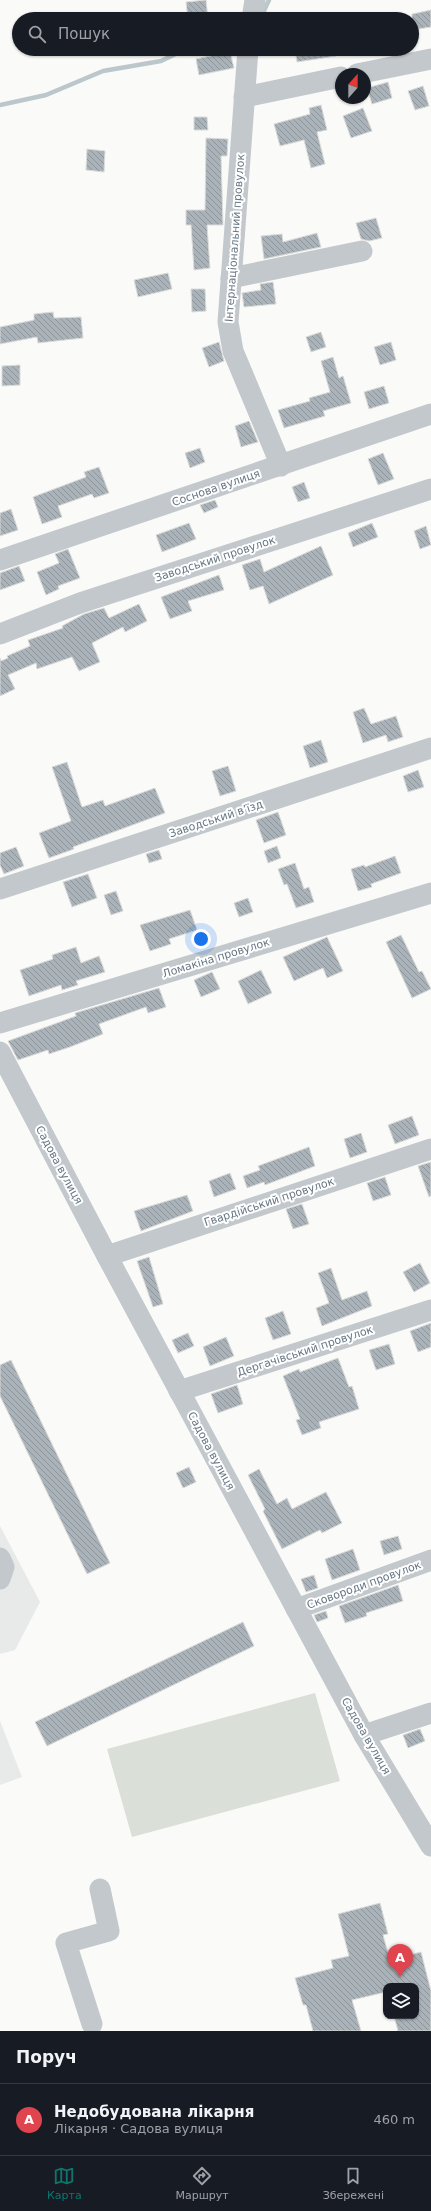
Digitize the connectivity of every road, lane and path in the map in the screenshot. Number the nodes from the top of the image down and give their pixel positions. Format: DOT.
graph roads {
  1 [pos="255,0"];
  2 [pos="253,12"];
  3 [pos="247,56"];
  4 [pos="431,59"];
  5 [pos="371,71"];
  6 [pos="335,78"];
  7 [pos="244,97"];
  8 [pos="362,251"];
  9 [pos="231,278"];
  10 [pos="431,414"];
  11 [pos="281,466"];
  12 [pos="431,489"];
  13 [pos="0,560"];
  14 [pos="0,634"];
  15 [pos="431,748"];
  16 [pos="0,889"];
  17 [pos="431,893"];
  18 [pos="0,1023"];
  19 [pos="0,1052"];
  20 [pos="431,1148"];
  21 [pos="107,1256"];
  22 [pos="431,1310"];
  23 [pos="180,1391"];
  24 [pos="0,1558"];
  25 [pos="431,1560"];
  26 [pos="0,1579"];
  27 [pos="296,1609"];
  28 [pos="431,1713"];
  29 [pos="364,1735"];
  30 [pos="431,1846"];
  31 [pos="100,1889"];
  32 [pos="92,2024"];
  1 -- 2 [label="street"];
  3 -- 7 [label="street, Інтернаціональний провулок"];
  4 -- 5 [label="street"];
  6 -- 7 [label="street"];
  7 -- 9 [label="street, Інтернаціональний провулок"];
  8 -- 9 [label="street"];
  9 -- 11 [label="street, Інтернаціональний провулок"];
  10 -- 11 [label="street, Соснова вулиця"];
  11 -- 13 [label="street, Соснова вулиця"];
  12 -- 14 [label="street, Заводський провулок"];
  15 -- 16 [label="street, Заводський в’їзд"];
  17 -- 18 [label="street, Ломакіна провулок"];
  19 -- 21 [label="street, Садова вулиця"];
  20 -- 21 [label="street, Гвардійський провулок"];
  21 -- 23 [label="street, Садова вулиця"];
  22 -- 23 [label="street, Дергачівський провулок"];
  23 -- 27 [label="street, Садова вулиця"];
  24 -- 26 [label="street"];
  25 -- 27 [label="street, Сковороди провулок"];
  27 -- 29 [label="street, Садова вулиця"];
  28 -- 29 [label="street"];
  29 -- 30 [label="street, Садова вулиця"];
  31 -- 32 [label="street"];
}
